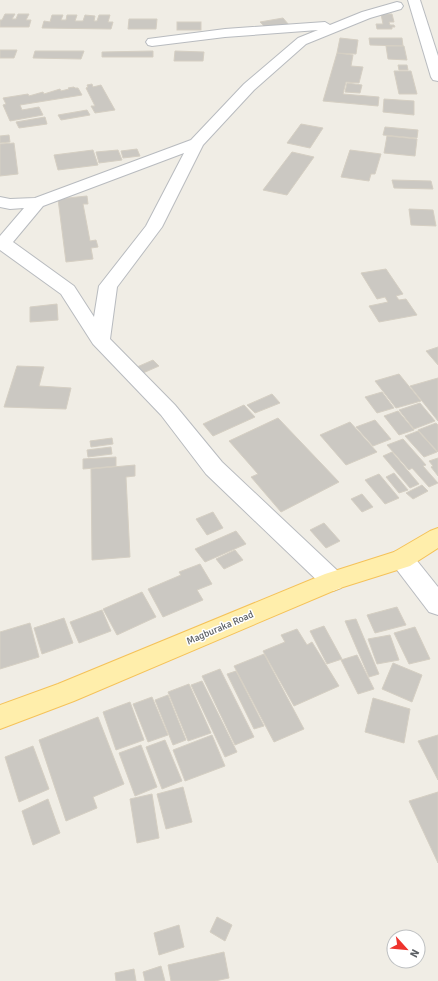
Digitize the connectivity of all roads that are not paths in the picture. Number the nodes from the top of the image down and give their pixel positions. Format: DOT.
graph roads {
  1 [pos="414,0"];
  2 [pos="397,6"];
  3 [pos="340,25"];
  4 [pos="287,28"];
  5 [pos="302,41"];
  6 [pos="152,42"];
  7 [pos="438,77"];
  8 [pos="196,143"];
  9 [pos="0,202"];
  10 [pos="37,203"];
  11 [pos="2,244"];
  12 [pos="100,340"];
  13 [pos="438,537"];
  14 [pos="402,559"];
  15 [pos="333,581"];
  16 [pos="438,605"];
  17 [pos="0,716"];
  1 -- 7 [label="street"];
  2 -- 3 [label="street"];
  3 -- 4 [label="street"];
  3 -- 5 [label="street"];
  4 -- 5 [label="street"];
  4 -- 6 [label="street"];
  5 -- 8 [label="street"];
  8 -- 10 [label="street"];
  8 -- 12 [label="street"];
  9 -- 10 [label="street"];
  10 -- 11 [label="street"];
  11 -- 12 [label="street"];
  12 -- 15 [label="street"];
  13 -- 14 [label="main road, Magburaka Road"];
  14 -- 15 [label="main road, Magburaka Road"];
  14 -- 16 [label="street"];
  15 -- 17 [label="main road, Magburaka Road"];
}
